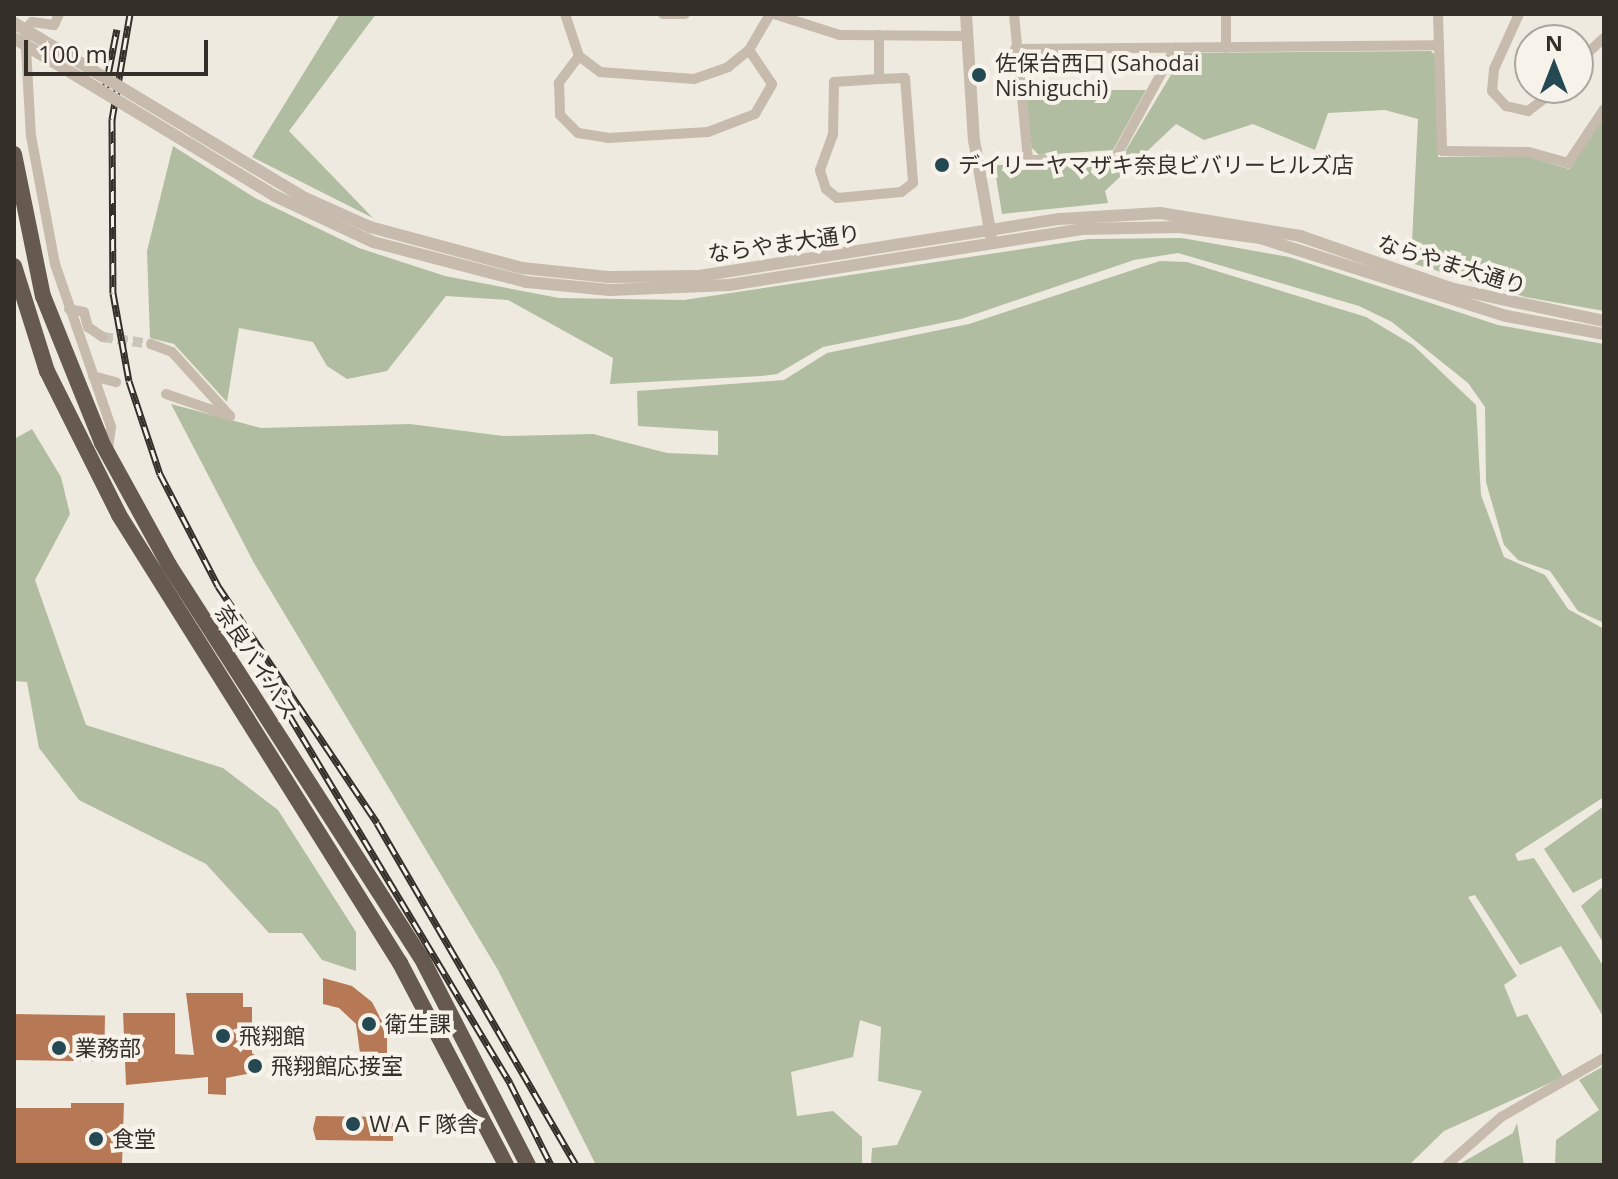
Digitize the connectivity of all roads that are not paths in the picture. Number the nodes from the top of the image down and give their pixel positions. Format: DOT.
graph roads {
  1 [pos="59,14"];
  2 [pos="565,14"];
  3 [pos="663,14"];
  4 [pos="685,14"];
  5 [pos="772,14"];
  6 [pos="966,14"];
  7 [pos="1014,14"];
  8 [pos="1226,14"];
  9 [pos="1438,14"];
  10 [pos="14,23"];
  11 [pos="1514,25"];
  12 [pos="879,35"];
  13 [pos="966,36"];
  14 [pos="14,38"];
  15 [pos="1439,45"];
  16 [pos="1175,48"];
  17 [pos="1226,48"];
  18 [pos="1015,49"];
  19 [pos="749,50"];
  20 [pos="579,56"];
  21 [pos="879,79"];
  22 [pos="1537,104"];
  23 [pos="1604,109"];
  24 [pos="192,138"];
  25 [pos="14,154"];
  26 [pos="991,237"];
  27 [pos="14,266"];
  28 [pos="69,309"];
  29 [pos="1604,321"];
  30 [pos="1604,334"];
  31 [pos="103,337"];
  32 [pos="151,344"];
  33 [pos="93,376"];
  34 [pos="116,382"];
  35 [pos="166,394"];
  36 [pos="107,452"];
  37 [pos="1604,1058"];
  38 [pos="506,1165"];
  39 [pos="528,1165"];
  40 [pos="1447,1165"];
  1 -- 28 [label="street"];
  2 -- 20 [label="street"];
  3 -- 4 [label="street"];
  5 -- 12 [label="street"];
  5 -- 19 [label="street"];
  6 -- 13 [label="street"];
  7 -- 18 [label="street"];
  8 -- 17 [label="street"];
  9 -- 15 [label="street"];
  10 -- 24 [label="street, ならやま大通り, bridge"];
  11 -- 22 [label="street"];
  12 -- 13 [label="street"];
  12 -- 21 [label="street"];
  13 -- 26 [label="street"];
  14 -- 24 [label="street, ならやま大通り, bridge"];
  15 -- 17 [label="street"];
  15 -- 23 [label="street"];
  16 -- 17 [label="street"];
  16 -- 18 [label="street"];
  16 -- 18 [label="street"];
  19 -- 20 [label="street"];
  19 -- 20 [label="street"];
  21 -- 21 [label="street"];
  24 -- 26 [label="street, ならやま大通り"];
  25 -- 36 [label="highway, 奈良バイパス"];
  26 -- 29 [label="street, ならやま大通り"];
  26 -- 30 [label="street, ならやま大通り"];
  27 -- 38 [label="highway, 奈良バイパス"];
  28 -- 31 [label="street"];
  28 -- 33 [label="street"];
  32 -- 35 [label="street"];
  33 -- 34 [label="street"];
  33 -- 36 [label="street"];
  36 -- 39 [label="highway, 奈良バイパス"];
  37 -- 40 [label="street"];
}
